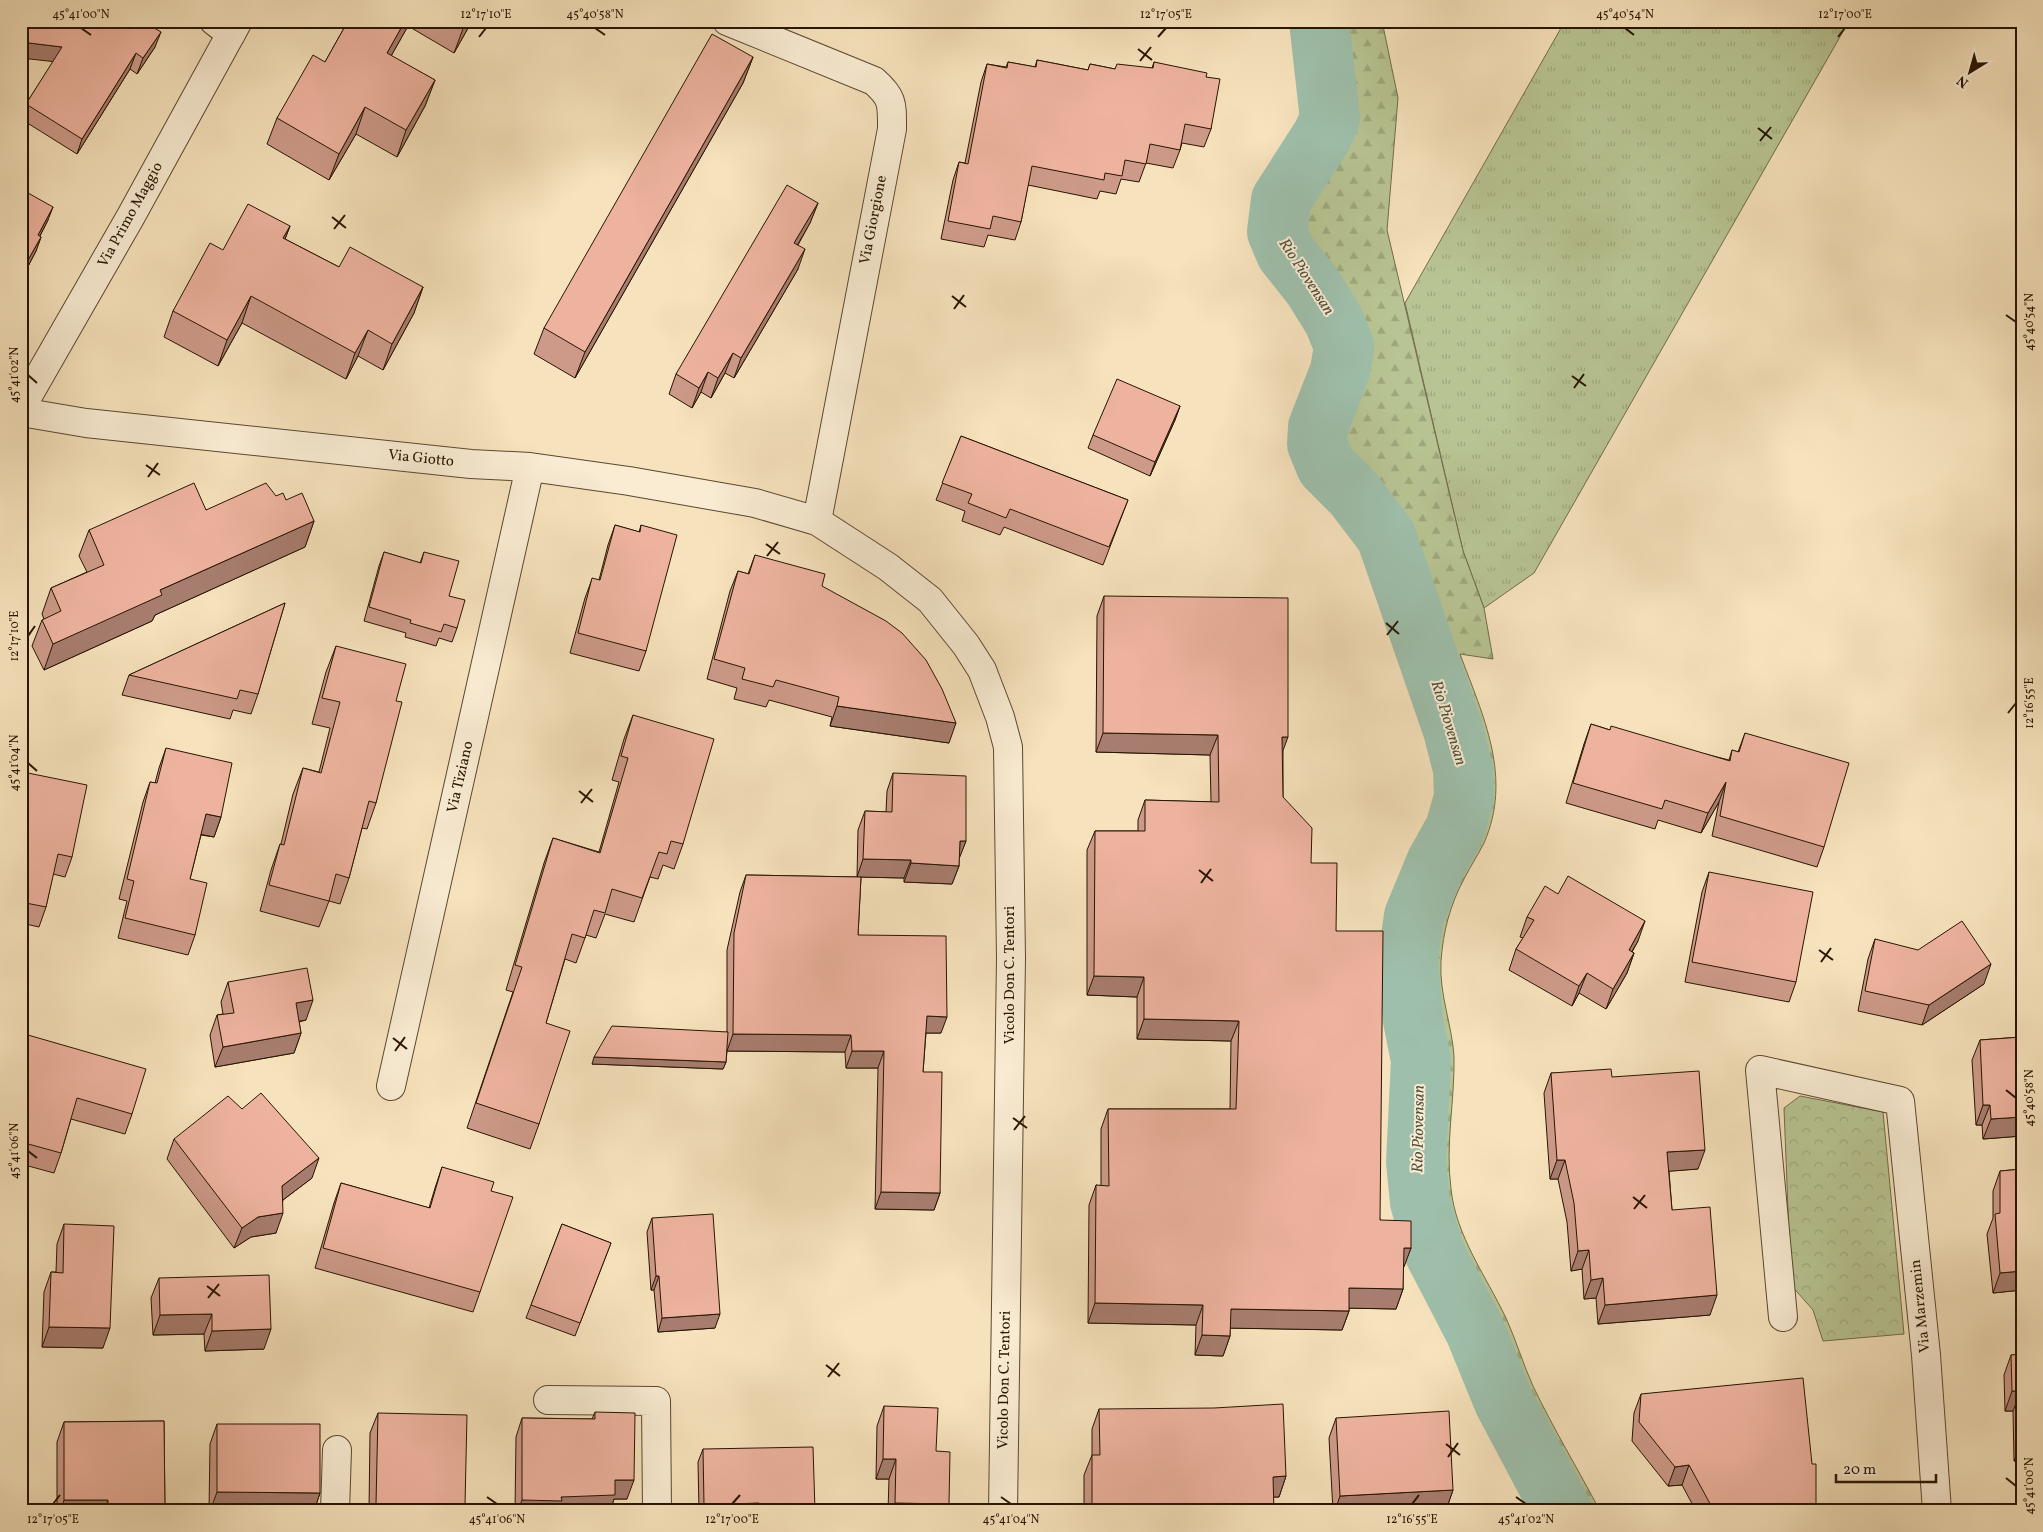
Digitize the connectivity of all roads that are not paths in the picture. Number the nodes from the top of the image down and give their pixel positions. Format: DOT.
graph roads {
  1 [pos="727,21"];
  2 [pos="228,26"];
  3 [pos="21,408"];
  4 [pos="21,412"];
  5 [pos="530,468"];
  6 [pos="817,521"];
  7 [pos="391,1086"];
  8 [pos="1783,1317"];
  9 [pos="548,1400"];
  10 [pos="337,1450"];
  11 [pos="335,1511"];
  12 [pos="657,1511"];
  13 [pos="1003,1511"];
  14 [pos="1937,1511"];
  1 -- 6 [label="street, Via Giorgione"];
  2 -- 3 [label="street, Via Primo Maggio"];
  4 -- 5 [label="street, Via Giotto"];
  5 -- 6 [label="street, Via Giotto"];
  5 -- 7 [label="street, Via Tiziano"];
  6 -- 13 [label="street, Vicolo Don C. Tentori"];
  8 -- 14 [label="street, Via Marzemin"];
  9 -- 12 [label="street"];
  10 -- 11 [label="street"];
}
